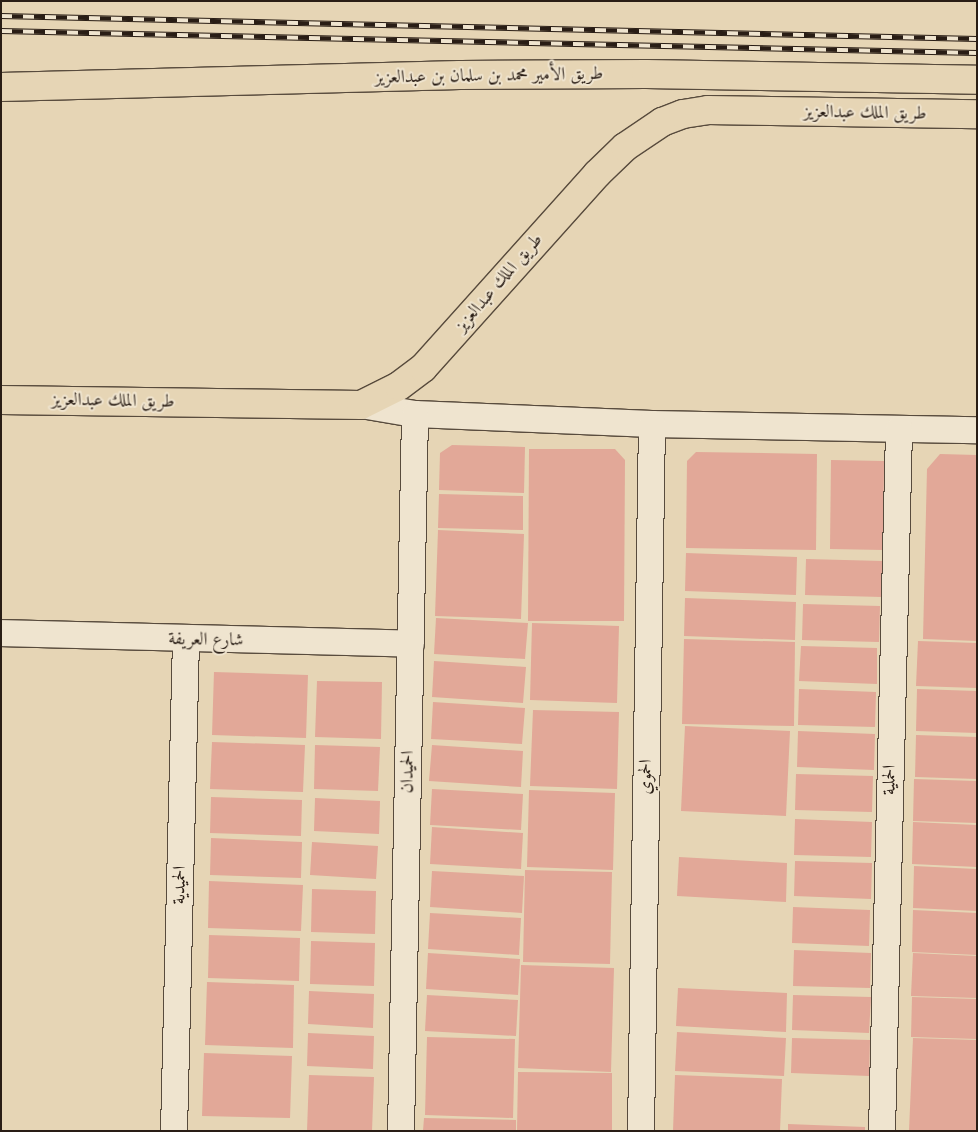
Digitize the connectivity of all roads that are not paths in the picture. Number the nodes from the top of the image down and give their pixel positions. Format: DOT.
graph roads {
  1 [pos="977,80"];
  2 [pos="1,87"];
  3 [pos="977,114"];
  4 [pos="1,400"];
  5 [pos="361,405"];
  6 [pos="415,414"];
  7 [pos="652,424"];
  8 [pos="899,428"];
  9 [pos="977,430"];
  10 [pos="1,633"];
  11 [pos="186,640"];
  12 [pos="411,644"];
  13 [pos="174,1131"];
  14 [pos="401,1131"];
  15 [pos="640,1131"];
  16 [pos="882,1131"];
  1 -- 2 [label="main road, طريق الأمير محمد بن سلمان بن عبدالعزيز"];
  3 -- 5 [label="main road, طريق الملك عبدالعزيز"];
  4 -- 5 [label="main road, طريق الملك عبدالعزيز"];
  5 -- 6 [label="street"];
  6 -- 7 [label="street"];
  6 -- 12 [label="street, الحميدان"];
  7 -- 8 [label="street"];
  7 -- 15 [label="street, الحموي"];
  8 -- 9 [label="street"];
  8 -- 16 [label="street, الحملية"];
  10 -- 11 [label="street, شارع العريفة"];
  11 -- 12 [label="street, شارع العريفة"];
  11 -- 13 [label="street, الحميدية"];
  12 -- 14 [label="street, الحميدان"];
}
